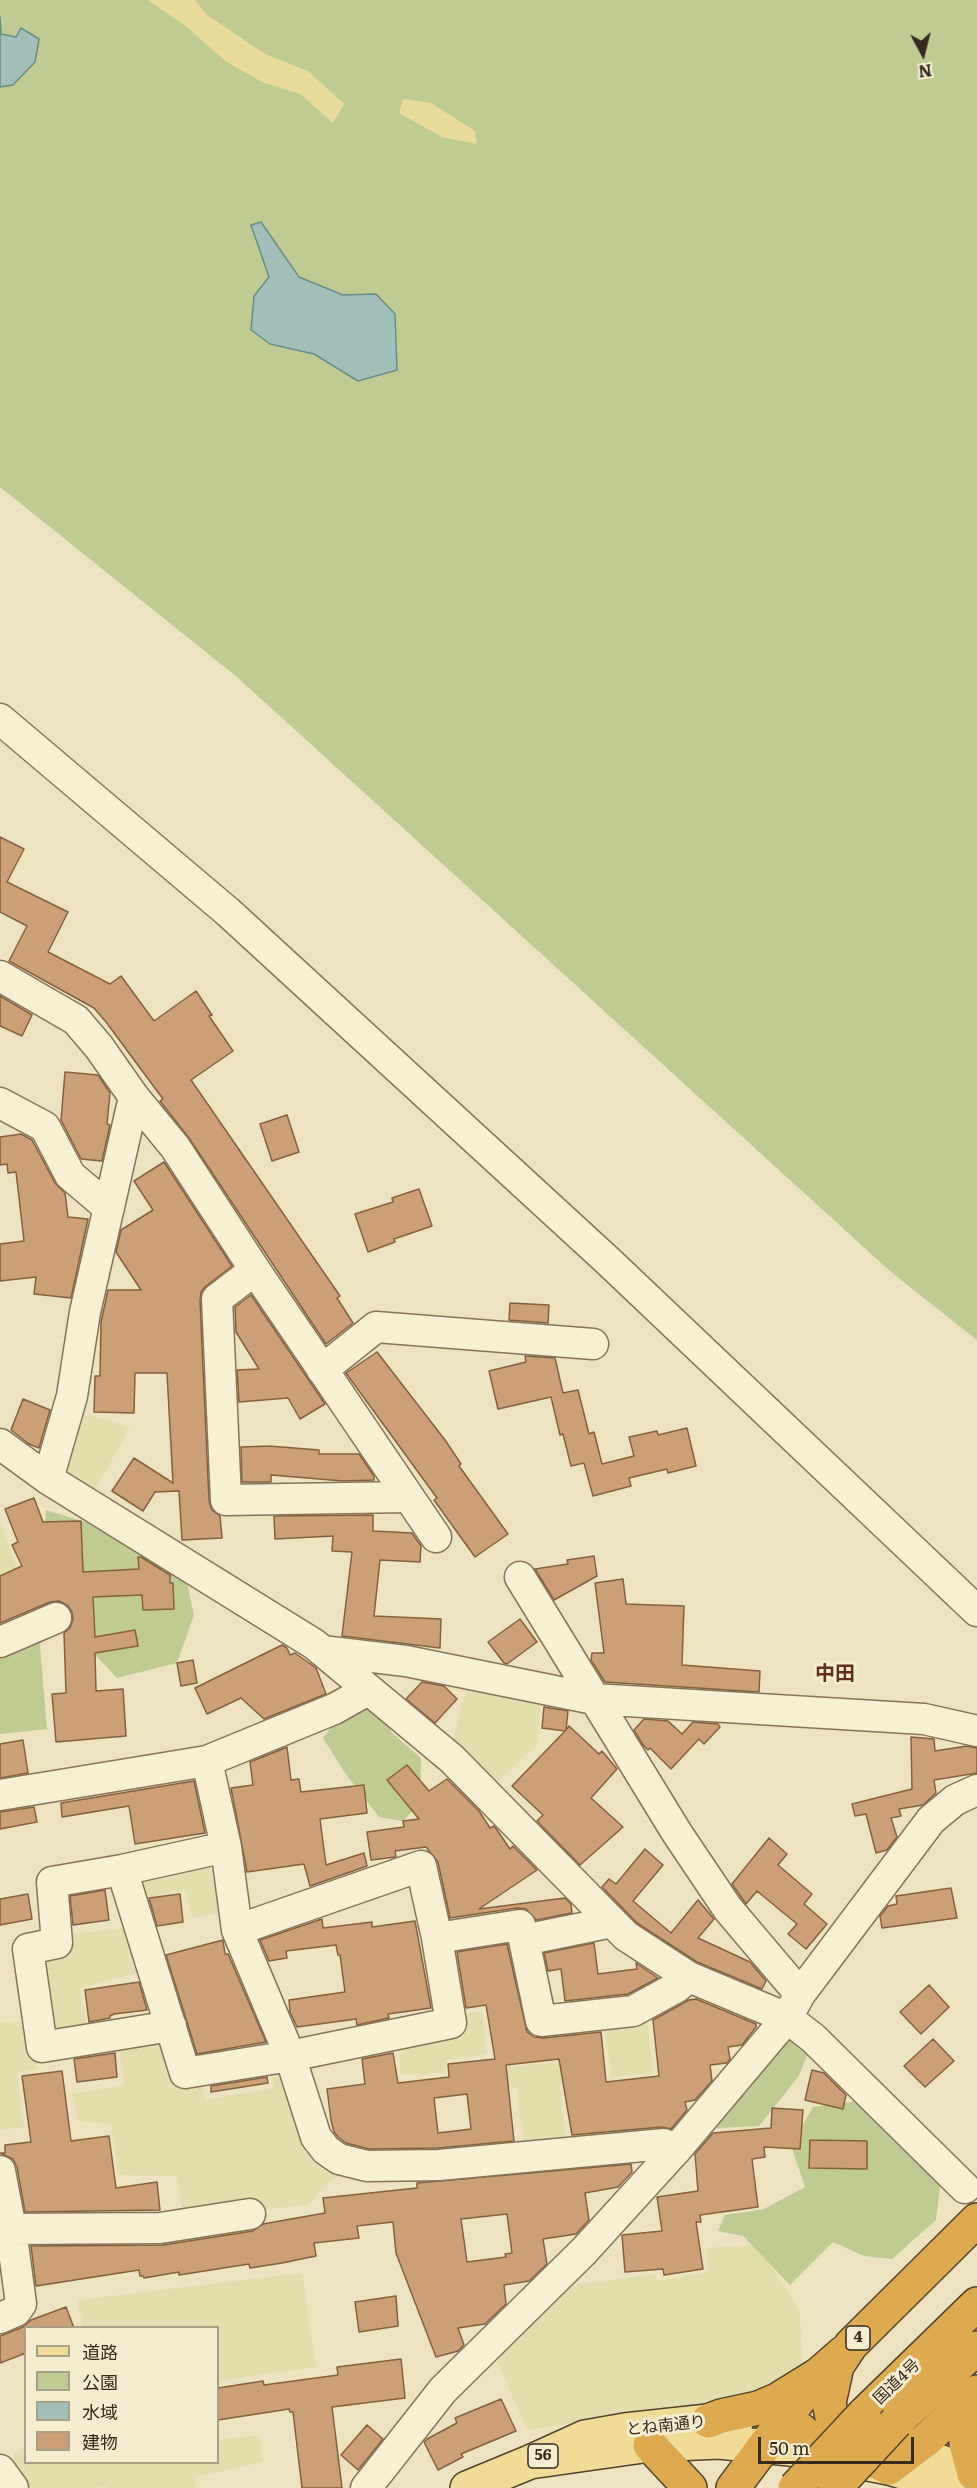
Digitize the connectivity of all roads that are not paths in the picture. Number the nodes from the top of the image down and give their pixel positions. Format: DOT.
graph roads {
  1 [pos="0,719"];
  2 [pos="0,976"];
  3 [pos="134,1097"];
  4 [pos="0,1103"];
  5 [pos="109,1208"];
  6 [pos="255,1270"];
  7 [pos="593,1344"];
  8 [pos="322,1370"];
  9 [pos="0,1444"];
  10 [pos="48,1479"];
  11 [pos="407,1497"];
  12 [pos="436,1537"];
  13 [pos="520,1577"];
  14 [pos="977,1611"];
  15 [pos="56,1618"];
  16 [pos="0,1642"];
  17 [pos="322,1651"];
  18 [pos="368,1690"];
  19 [pos="594,1699"];
  20 [pos="977,1731"];
  21 [pos="207,1761"];
  22 [pos="977,1790"];
  23 [pos="0,1795"];
  24 [pos="226,1846"];
  25 [pos="122,1870"];
  26 [pos="612,1922"];
  27 [pos="237,1930"];
  28 [pos="437,1938"];
  29 [pos="524,1940"];
  30 [pos="689,1977"];
  31 [pos="794,2006"];
  32 [pos="171,2026"];
  33 [pos="290,2056"];
  34 [pos="675,2151"];
  35 [pos="0,2171"];
  36 [pos="965,2188"];
  37 [pos="250,2214"];
  38 [pos="977,2220"];
  39 [pos="6,2230"];
  40 [pos="977,2304"];
  41 [pos="0,2318"];
  42 [pos="851,2345"];
  43 [pos="977,2348"];
  44 [pos="819,2374"];
  45 [pos="977,2393"];
  46 [pos="708,2421"];
  47 [pos="773,2434"];
  48 [pos="651,2445"];
  49 [pos="899,2447"];
  50 [pos="833,2457"];
  51 [pos="530,2462"];
  52 [pos="0,2470"];
  53 [pos="969,2479"];
  54 [pos="13,2488"];
  55 [pos="366,2488"];
  56 [pos="467,2488"];
  57 [pos="690,2488"];
  58 [pos="733,2488"];
  59 [pos="795,2488"];
  60 [pos="849,2488"];
  1 -- 14 [label="street"];
  2 -- 3 [label="street"];
  3 -- 5 [label="street"];
  3 -- 6 [label="street"];
  4 -- 5 [label="street"];
  5 -- 10 [label="street"];
  6 -- 8 [label="street"];
  6 -- 11 [label="street"];
  7 -- 8 [label="street"];
  8 -- 11 [label="street"];
  9 -- 10 [label="street"];
  10 -- 17 [label="street"];
  11 -- 12 [label="street"];
  13 -- 19 [label="street"];
  15 -- 16 [label="street"];
  17 -- 18 [label="street"];
  17 -- 19 [label="street"];
  18 -- 21 [label="street"];
  18 -- 26 [label="street"];
  19 -- 20 [label="street"];
  19 -- 31 [label="street"];
  21 -- 23 [label="street"];
  21 -- 24 [label="street"];
  22 -- 31 [label="street"];
  24 -- 25 [label="street"];
  24 -- 27 [label="street"];
  25 -- 32 [label="street"];
  25 -- 32 [label="street"];
  26 -- 29 [label="street"];
  26 -- 30 [label="street"];
  27 -- 28 [label="street"];
  27 -- 33 [label="street"];
  28 -- 29 [label="street"];
  28 -- 33 [label="street"];
  29 -- 30 [label="street"];
  30 -- 31 [label="street"];
  31 -- 34 [label="street"];
  31 -- 36 [label="street"];
  32 -- 33 [label="street"];
  33 -- 34 [label="street"];
  34 -- 55 [label="street"];
  35 -- 39 [label="street"];
  37 -- 39 [label="street"];
  38 -- 42 [label="highway, 4"];
  39 -- 41 [label="street"];
  40 -- 59 [label="highway, 国道4号, bridge"];
  42 -- 44 [label="highway, 4"];
  42 -- 50 [label="highway, 4"];
  43 -- 49 [label="highway, 国道4号"];
  44 -- 46 [label="highway, 4"];
  44 -- 47 [label="highway, 4"];
  45 -- 49 [label="highway"];
  45 -- 53 [label="highway"];
  46 -- 47 [label="main road, とね南通り / 56"];
  46 -- 51 [label="main road, とね南通り / 56"];
  47 -- 48 [label="main road, とね南通り / 56"];
  47 -- 50 [label="highway, 4"];
  47 -- 58 [label="highway, 4"];
  48 -- 51 [label="main road, とね南通り / 56"];
  48 -- 57 [label="highway"];
  49 -- 50 [label="highway, 国道4号, bridge"];
  49 -- 50 [label="main road"];
  49 -- 53 [label="main road"];
  50 -- 60 [label="highway, 4"];
  51 -- 56 [label="main road, とね南通り / 56"];
  52 -- 54 [label="street"];
}
